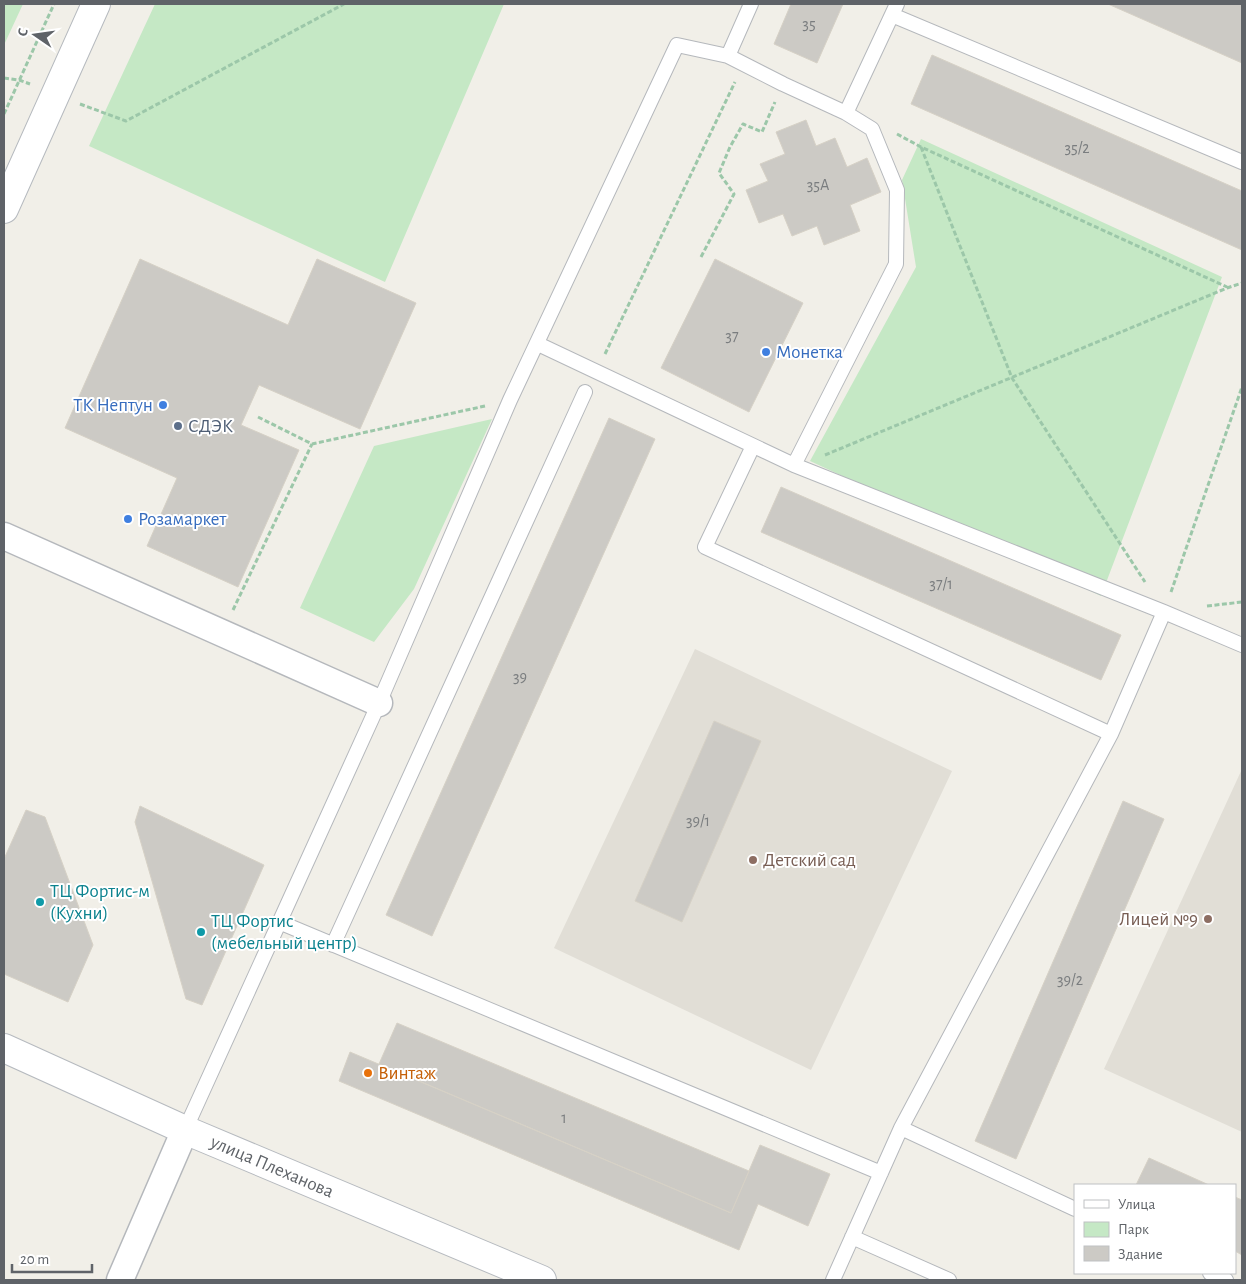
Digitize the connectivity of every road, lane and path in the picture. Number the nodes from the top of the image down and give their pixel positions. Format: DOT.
graph roads {
  1 [pos="54,4"];
  2 [pos="96,4"];
  3 [pos="344,4"];
  4 [pos="751,4"];
  5 [pos="895,9"];
  6 [pos="728,56"];
  7 [pos="744,64"];
  8 [pos="783,84"];
  9 [pos="846,113"];
  10 [pos="4,114"];
  11 [pos="126,121"];
  12 [pos="872,129"];
  13 [pos="921,147"];
  14 [pos="1242,162"];
  15 [pos="4,209"];
  16 [pos="701,257"];
  17 [pos="1242,284"];
  18 [pos="1227,288"];
  19 [pos="538,344"];
  20 [pos="596,372"];
  21 [pos="1012,378"];
  22 [pos="1242,387"];
  23 [pos="585,392"];
  24 [pos="510,400"];
  25 [pos="258,417"];
  26 [pos="312,444"];
  27 [pos="753,446"];
  28 [pos="794,465"];
  29 [pos="4,536"];
  30 [pos="1164,612"];
  31 [pos="223,633"];
  32 [pos="1242,645"];
  33 [pos="379,703"];
  34 [pos="1112,734"];
  35 [pos="278,922"];
  36 [pos="333,945"];
  37 [pos="4,1048"];
  38 [pos="901,1128"];
  39 [pos="185,1130"];
  40 [pos="882,1173"];
  41 [pos="1074,1209"];
  42 [pos="852,1238"];
  43 [pos="1212,1274"];
  44 [pos="120,1280"];
  45 [pos="542,1280"];
  46 [pos="833,1280"];
  47 [pos="949,1280"];
  48 [pos="1226,1280"];
  1 -- 10 [label="path"];
  2 -- 15 [label="main road"];
  3 -- 11 [label="path"];
  4 -- 6 [label="lane"];
  5 -- 9 [label="lane"];
  5 -- 14 [label="lane"];
  6 -- 7 [label="lane"];
  6 -- 19 [label="lane"];
  7 -- 8 [label="lane"];
  7 -- 20 [label="path"];
  8 -- 9 [label="lane"];
  8 -- 16 [label="path"];
  9 -- 12 [label="lane"];
  12 -- 13 [label="path"];
  12 -- 28 [label="lane"];
  13 -- 18 [label="path"];
  13 -- 21 [label="path"];
  17 -- 18 [label="path"];
  18 -- 21 [label="path"];
  19 -- 20 [label="lane"];
  19 -- 24 [label="lane"];
  20 -- 27 [label="lane"];
  21 -- 28 [label="path"];
  21 -- 30 [label="path"];
  22 -- 30 [label="path"];
  23 -- 36 [label="lane"];
  24 -- 26 [label="path"];
  24 -- 33 [label="lane"];
  25 -- 26 [label="path"];
  26 -- 31 [label="path"];
  27 -- 28 [label="lane"];
  27 -- 34 [label="lane"];
  28 -- 30 [label="lane"];
  29 -- 31 [label="street"];
  30 -- 32 [label="lane"];
  30 -- 34 [label="lane"];
  31 -- 33 [label="street"];
  33 -- 35 [label="lane"];
  34 -- 38 [label="lane"];
  35 -- 36 [label="lane"];
  35 -- 39 [label="lane"];
  36 -- 40 [label="lane"];
  37 -- 39 [label="main road, улица Плеханова"];
  38 -- 40 [label="lane"];
  38 -- 41 [label="lane"];
  39 -- 44 [label="street"];
  39 -- 45 [label="main road, улица Плеханова"];
  40 -- 42 [label="lane"];
  42 -- 46 [label="lane"];
  42 -- 47 [label="lane"];
  43 -- 48 [label="lane"];
}
